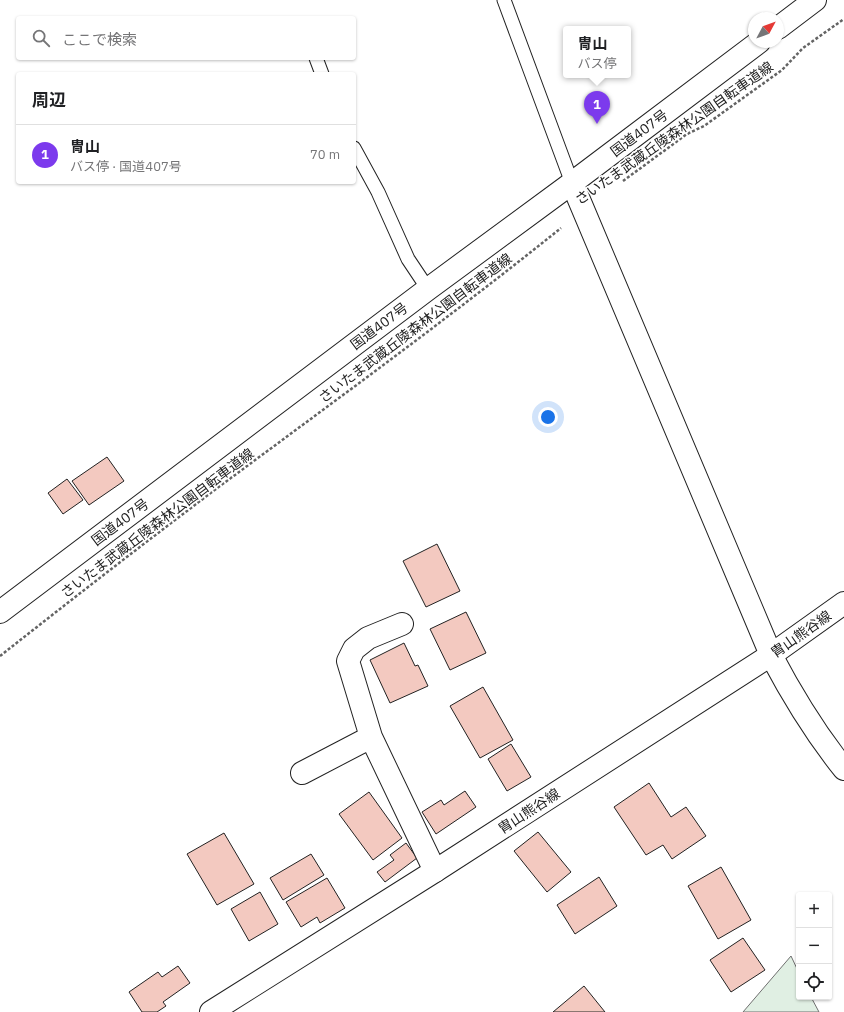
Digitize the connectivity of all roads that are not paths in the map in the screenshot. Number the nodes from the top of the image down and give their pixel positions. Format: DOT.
graph roads {
  1 [pos="504,0"];
  2 [pos="815,0"];
  3 [pos="784,23"];
  4 [pos="751,48"];
  5 [pos="317,60"];
  6 [pos="321,72"];
  7 [pos="356,152"];
  8 [pos="572,183"];
  9 [pos="428,289"];
  10 [pos="844,603"];
  11 [pos="0,612"];
  12 [pos="402,624"];
  13 [pos="771,655"];
  14 [pos="371,737"];
  15 [pos="844,769"];
  16 [pos="302,773"];
  17 [pos="435,871"];
  18 [pos="211,1012"];
  1 -- 8 [label="lane"];
  2 -- 3 [label="main road"];
  4 -- 8 [label="main road, 国道407号"];
  5 -- 6 [label="lane"];
  7 -- 9 [label="lane"];
  8 -- 9 [label="main road, 国道407号"];
  8 -- 13 [label="main road"];
  9 -- 11 [label="main road, 国道407号"];
  10 -- 13 [label="main road, 胄山熊谷線"];
  12 -- 14 [label="main road"];
  13 -- 15 [label="main road"];
  13 -- 17 [label="main road, 胄山熊谷線"];
  14 -- 16 [label="main road"];
  14 -- 17 [label="main road"];
  17 -- 18 [label="main road, 胄山熊谷線"];
}
